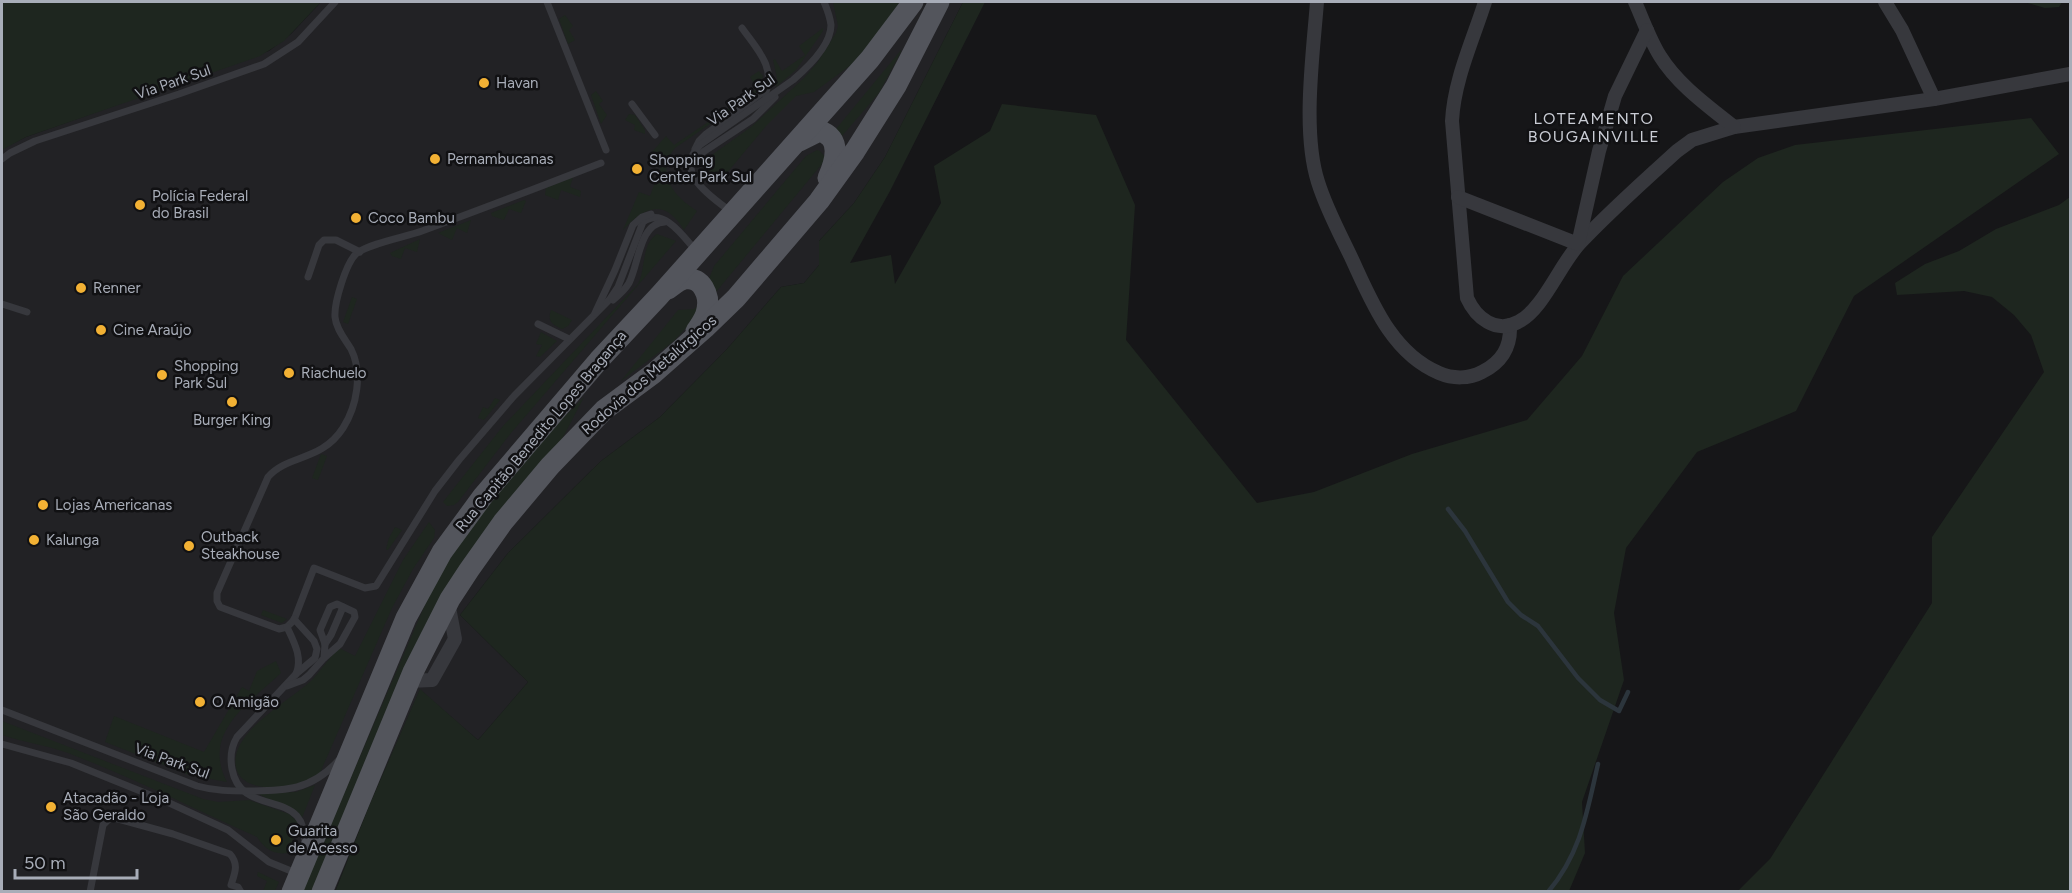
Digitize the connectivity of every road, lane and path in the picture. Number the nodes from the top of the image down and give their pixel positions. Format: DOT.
graph roads {
  1 [pos="335,2"];
  2 [pos="546,2"];
  3 [pos="824,2"];
  4 [pos="913,2"];
  5 [pos="939,2"];
  6 [pos="1317,2"];
  7 [pos="1485,2"];
  8 [pos="1635,2"];
  9 [pos="1885,2"];
  10 [pos="742,28"];
  11 [pos="1647,30"];
  12 [pos="2070,74"];
  13 [pos="786,86"];
  14 [pos="766,90"];
  15 [pos="1934,99"];
  16 [pos="632,104"];
  17 [pos="752,110"];
  18 [pos="1734,127"];
  19 [pos="655,135"];
  20 [pos="796,143"];
  21 [pos="606,150"];
  22 [pos="692,157"];
  23 [pos="2,159"];
  24 [pos="601,163"];
  25 [pos="1458,197"];
  26 [pos="819,201"];
  27 [pos="732,213"];
  28 [pos="664,220"];
  29 [pos="1578,244"];
  30 [pos="360,252"];
  31 [pos="698,253"];
  32 [pos="308,277"];
  33 [pos="659,296"];
  34 [pos="2,304"];
  35 [pos="27,312"];
  36 [pos="592,318"];
  37 [pos="538,324"];
  38 [pos="1510,325"];
  39 [pos="569,339"];
  40 [pos="688,345"];
  41 [pos="343,607"];
  42 [pos="294,619"];
  43 [pos="287,627"];
  44 [pos="325,644"];
  45 [pos="324,658"];
  46 [pos="296,674"];
  47 [pos="284,686"];
  48 [pos="2,710"];
  49 [pos="354,740"];
  50 [pos="2,744"];
  51 [pos="243,791"];
  52 [pos="307,853"];
  53 [pos="295,883"];
  54 [pos="90,891"];
  55 [pos="241,891"];
  56 [pos="322,891"];
  1 -- 23 [label="lane, Via Park Sul"];
  2 -- 21 [label="lane"];
  3 -- 13 [label="lane, Via Park Sul"];
  4 -- 20 [label="main road"];
  5 -- 26 [label="main road, Rodovia dos Metalúrgicos"];
  6 -- 38 [label="street"];
  7 -- 25 [label="street"];
  8 -- 11 [label="street"];
  9 -- 15 [label="street"];
  10 -- 14 [label="lane"];
  11 -- 18 [label="street"];
  11 -- 29 [label="street"];
  12 -- 15 [label="street"];
  13 -- 17 [label="lane, Via Park Sul"];
  13 -- 22 [label="lane"];
  14 -- 17 [label="lane"];
  14 -- 22 [label="lane"];
  15 -- 18 [label="street"];
  16 -- 19 [label="lane"];
  17 -- 22 [label="lane, Via Park Sul"];
  18 -- 29 [label="street"];
  20 -- 26 [label="main road"];
  20 -- 27 [label="main road, Rua Capitão Benedito Lopes Bragança"];
  22 -- 27 [label="lane"];
  24 -- 30 [label="lane"];
  25 -- 29 [label="street"];
  25 -- 38 [label="street"];
  26 -- 40 [label="main road, Rodovia dos Metalúrgicos"];
  27 -- 31 [label="main road, Rua Capitão Benedito Lopes Bragança"];
  28 -- 31 [label="lane"];
  28 -- 36 [label="lane"];
  28 -- 36 [label="lane"];
  29 -- 38 [label="street"];
  30 -- 32 [label="lane"];
  30 -- 43 [label="lane"];
  31 -- 33 [label="main road, Rua Capitão Benedito Lopes Bragança"];
  33 -- 40 [label="main road"];
  33 -- 49 [label="main road, Rua Capitão Benedito Lopes Bragança"];
  34 -- 35 [label="lane"];
  36 -- 39 [label="lane"];
  37 -- 39 [label="lane"];
  39 -- 42 [label="lane"];
  40 -- 56 [label="main road, Rodovia dos Metalúrgicos"];
  41 -- 44 [label="lane"];
  41 -- 44 [label="lane"];
  41 -- 45 [label="lane"];
  42 -- 43 [label="lane"];
  42 -- 46 [label="lane"];
  43 -- 46 [label="lane"];
  44 -- 45 [label="lane"];
  45 -- 47 [label="lane"];
  46 -- 47 [label="lane"];
  47 -- 51 [label="lane"];
  48 -- 51 [label="lane, Via Park Sul"];
  49 -- 51 [label="lane"];
  49 -- 52 [label="main road, Rua Capitão Benedito Lopes Bragança"];
  50 -- 53 [label="lane"];
  51 -- 52 [label="lane, Via Park Sul"];
  52 -- 53 [label="main road, Rua Capitão Benedito Lopes Bragança"];
  54 -- 55 [label="lane"];
}
